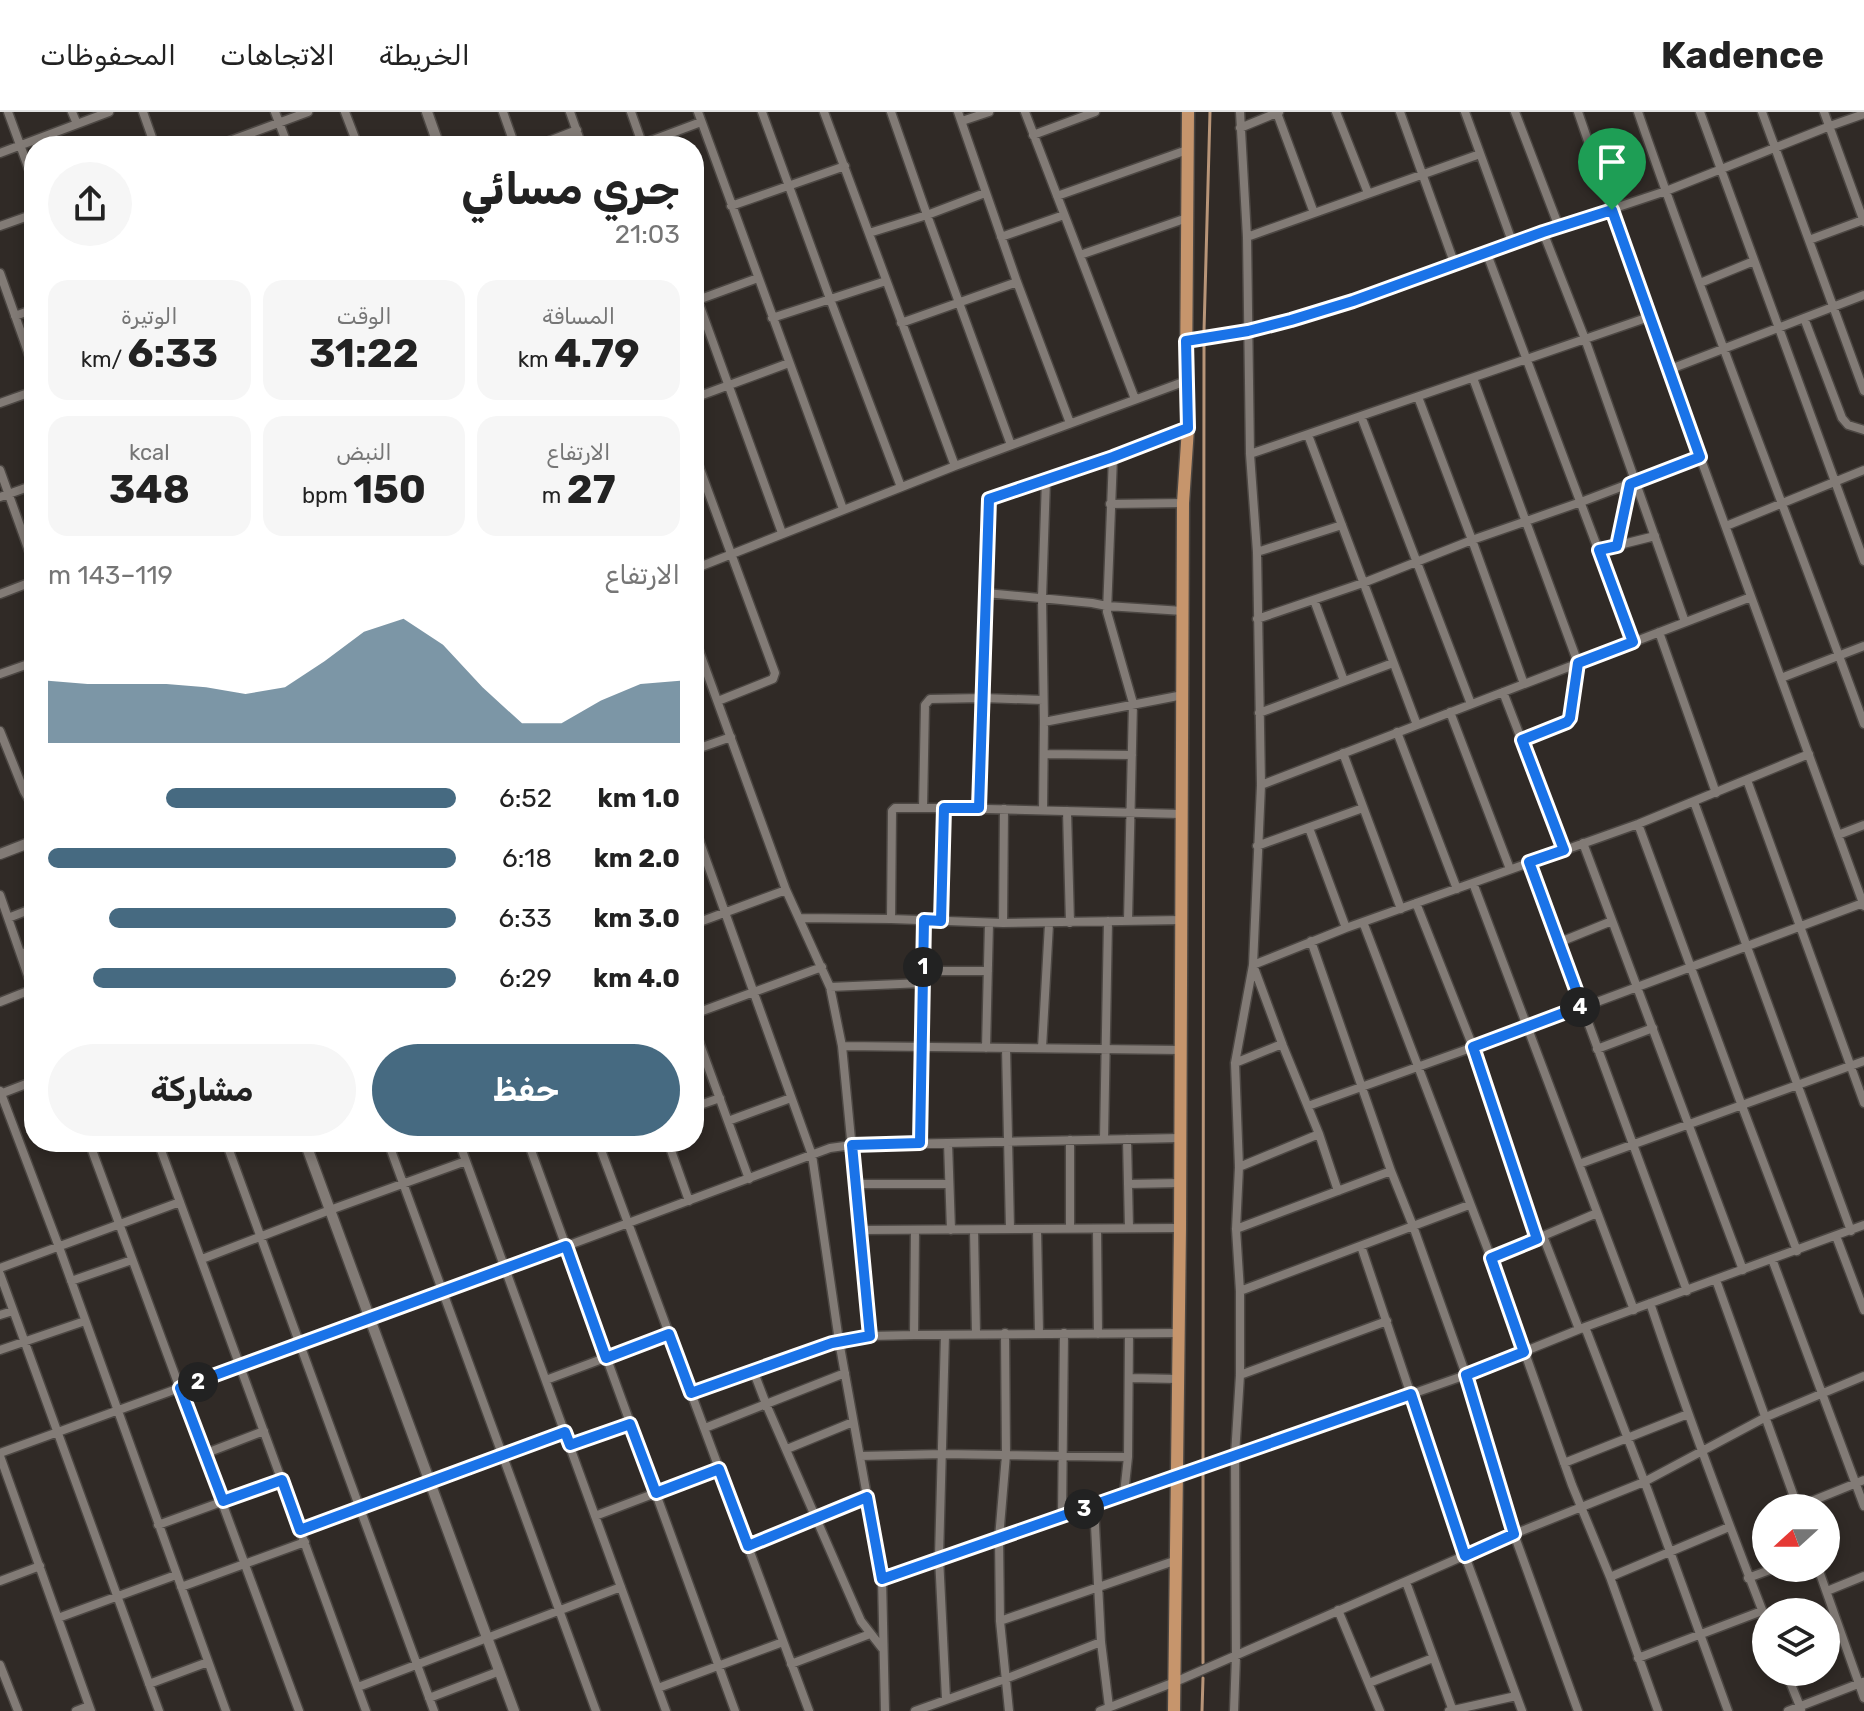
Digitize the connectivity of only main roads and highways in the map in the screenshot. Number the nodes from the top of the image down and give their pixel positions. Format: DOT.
graph roads {
  1 [pos="1188,112"];
  2 [pos="1174,1711"];
  1 -- 2 [label="main road"];
}
